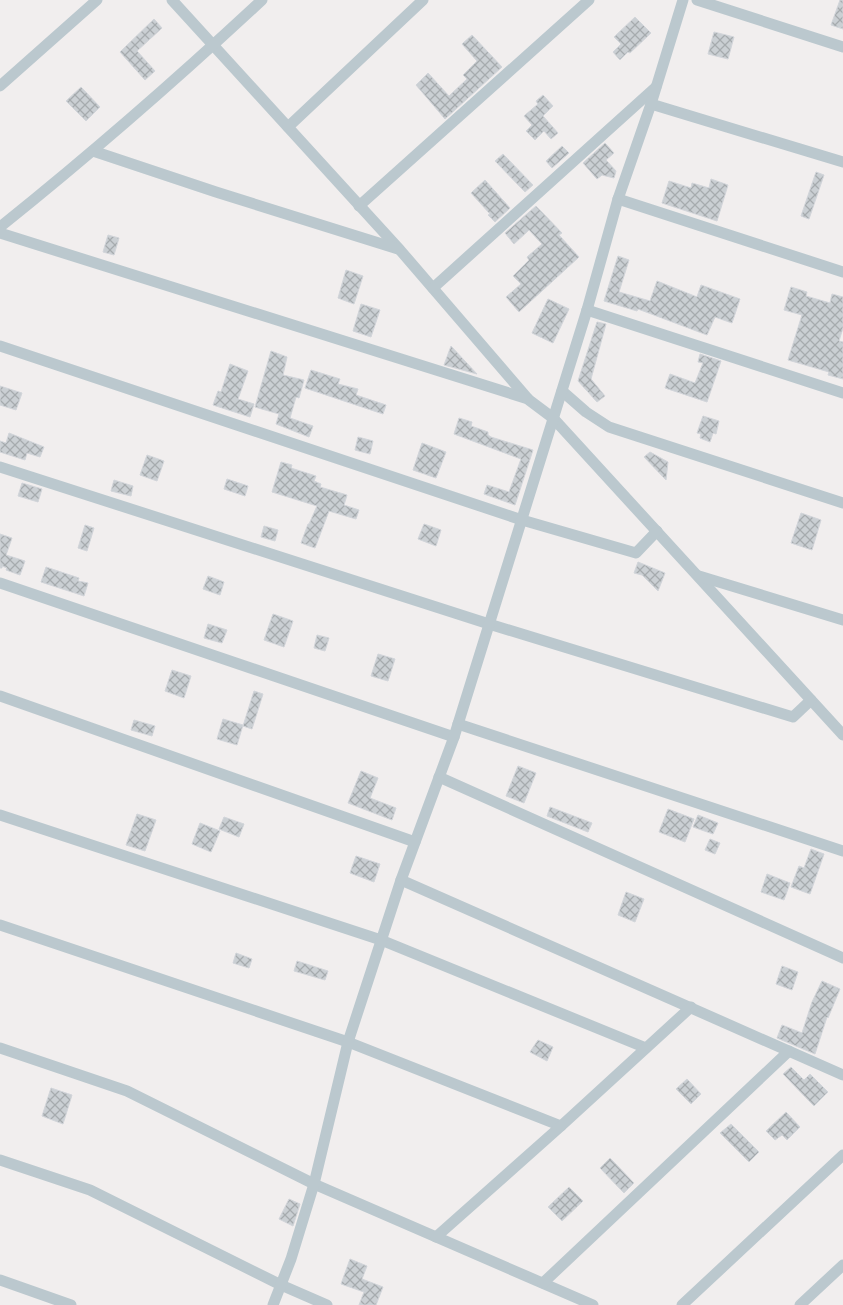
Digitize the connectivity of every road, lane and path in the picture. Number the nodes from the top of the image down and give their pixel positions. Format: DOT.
graph roads {
  1 [pos="97,0"];
  2 [pos="172,0"];
  3 [pos="262,0"];
  4 [pos="423,0"];
  5 [pos="589,0"];
  6 [pos="683,0"];
  7 [pos="697,0"];
  8 [pos="213,46"];
  9 [pos="843,48"];
  10 [pos="0,86"];
  11 [pos="657,86"];
  12 [pos="651,104"];
  13 [pos="288,127"];
  14 [pos="93,151"];
  15 [pos="843,162"];
  16 [pos="618,199"];
  17 [pos="359,206"];
  18 [pos="0,227"];
  19 [pos="0,233"];
  20 [pos="400,250"];
  21 [pos="843,272"];
  22 [pos="433,288"];
  23 [pos="587,310"];
  24 [pos="0,346"];
  25 [pos="562,391"];
  26 [pos="843,393"];
  27 [pos="529,400"];
  28 [pos="553,418"];
  29 [pos="0,467"];
  30 [pos="843,503"];
  31 [pos="522,520"];
  32 [pos="657,531"];
  33 [pos="698,576"];
  34 [pos="0,583"];
  35 [pos="843,620"];
  36 [pos="489,624"];
  37 [pos="0,696"];
  38 [pos="811,700"];
  39 [pos="458,724"];
  40 [pos="843,735"];
  41 [pos="454,737"];
  42 [pos="439,777"];
  43 [pos="0,814"];
  44 [pos="415,842"];
  45 [pos="843,851"];
  46 [pos="401,880"];
  47 [pos="0,925"];
  48 [pos="381,940"];
  49 [pos="843,958"];
  50 [pos="691,1007"];
  51 [pos="348,1042"];
  52 [pos="0,1048"];
  53 [pos="646,1048"];
  54 [pos="789,1051"];
  55 [pos="843,1075"];
  56 [pos="561,1126"];
  57 [pos="843,1155"];
  58 [pos="0,1160"];
  59 [pos="314,1184"];
  60 [pos="436,1237"];
  61 [pos="843,1265"];
  62 [pos="0,1280"];
  63 [pos="543,1283"];
  64 [pos="281,1284"];
  65 [pos="71,1305"];
  66 [pos="273,1305"];
  67 [pos="327,1305"];
  68 [pos="593,1305"];
  69 [pos="682,1305"];
  70 [pos="800,1305"];
  1 -- 10 [label="street"];
  2 -- 8 [label="street"];
  3 -- 8 [label="street"];
  4 -- 13 [label="street"];
  5 -- 17 [label="street"];
  6 -- 11 [label="street"];
  7 -- 9 [label="street"];
  8 -- 13 [label="street"];
  8 -- 14 [label="street"];
  11 -- 12 [label="street"];
  11 -- 22 [label="street"];
  12 -- 15 [label="street"];
  12 -- 16 [label="street"];
  13 -- 17 [label="street"];
  14 -- 18 [label="street"];
  14 -- 20 [label="street"];
  16 -- 21 [label="street"];
  16 -- 23 [label="street"];
  17 -- 20 [label="street"];
  19 -- 27 [label="street"];
  20 -- 22 [label="street"];
  22 -- 27 [label="street"];
  23 -- 25 [label="street"];
  23 -- 26 [label="street"];
  24 -- 31 [label="street"];
  25 -- 28 [label="street"];
  25 -- 30 [label="street"];
  27 -- 28 [label="street"];
  28 -- 31 [label="street"];
  28 -- 32 [label="street"];
  29 -- 36 [label="street"];
  31 -- 32 [label="street"];
  31 -- 36 [label="street"];
  32 -- 33 [label="street"];
  33 -- 35 [label="street"];
  33 -- 38 [label="street"];
  34 -- 41 [label="street"];
  36 -- 38 [label="street"];
  36 -- 39 [label="street"];
  37 -- 44 [label="street"];
  38 -- 40 [label="street"];
  39 -- 41 [label="street"];
  39 -- 45 [label="street"];
  41 -- 42 [label="street"];
  42 -- 44 [label="street"];
  42 -- 49 [label="street"];
  43 -- 48 [label="street"];
  44 -- 46 [label="street"];
  46 -- 48 [label="street"];
  46 -- 50 [label="street"];
  47 -- 51 [label="street"];
  48 -- 51 [label="street"];
  48 -- 53 [label="street"];
  50 -- 53 [label="street"];
  50 -- 54 [label="street"];
  51 -- 56 [label="street"];
  51 -- 59 [label="street"];
  52 -- 59 [label="street"];
  53 -- 56 [label="street"];
  54 -- 55 [label="street"];
  54 -- 63 [label="street"];
  56 -- 60 [label="street"];
  57 -- 69 [label="street"];
  58 -- 64 [label="street"];
  59 -- 60 [label="street"];
  59 -- 64 [label="street"];
  60 -- 63 [label="street"];
  61 -- 70 [label="street"];
  62 -- 65 [label="street"];
  63 -- 68 [label="street"];
  64 -- 66 [label="street"];
  64 -- 67 [label="street"];
}
